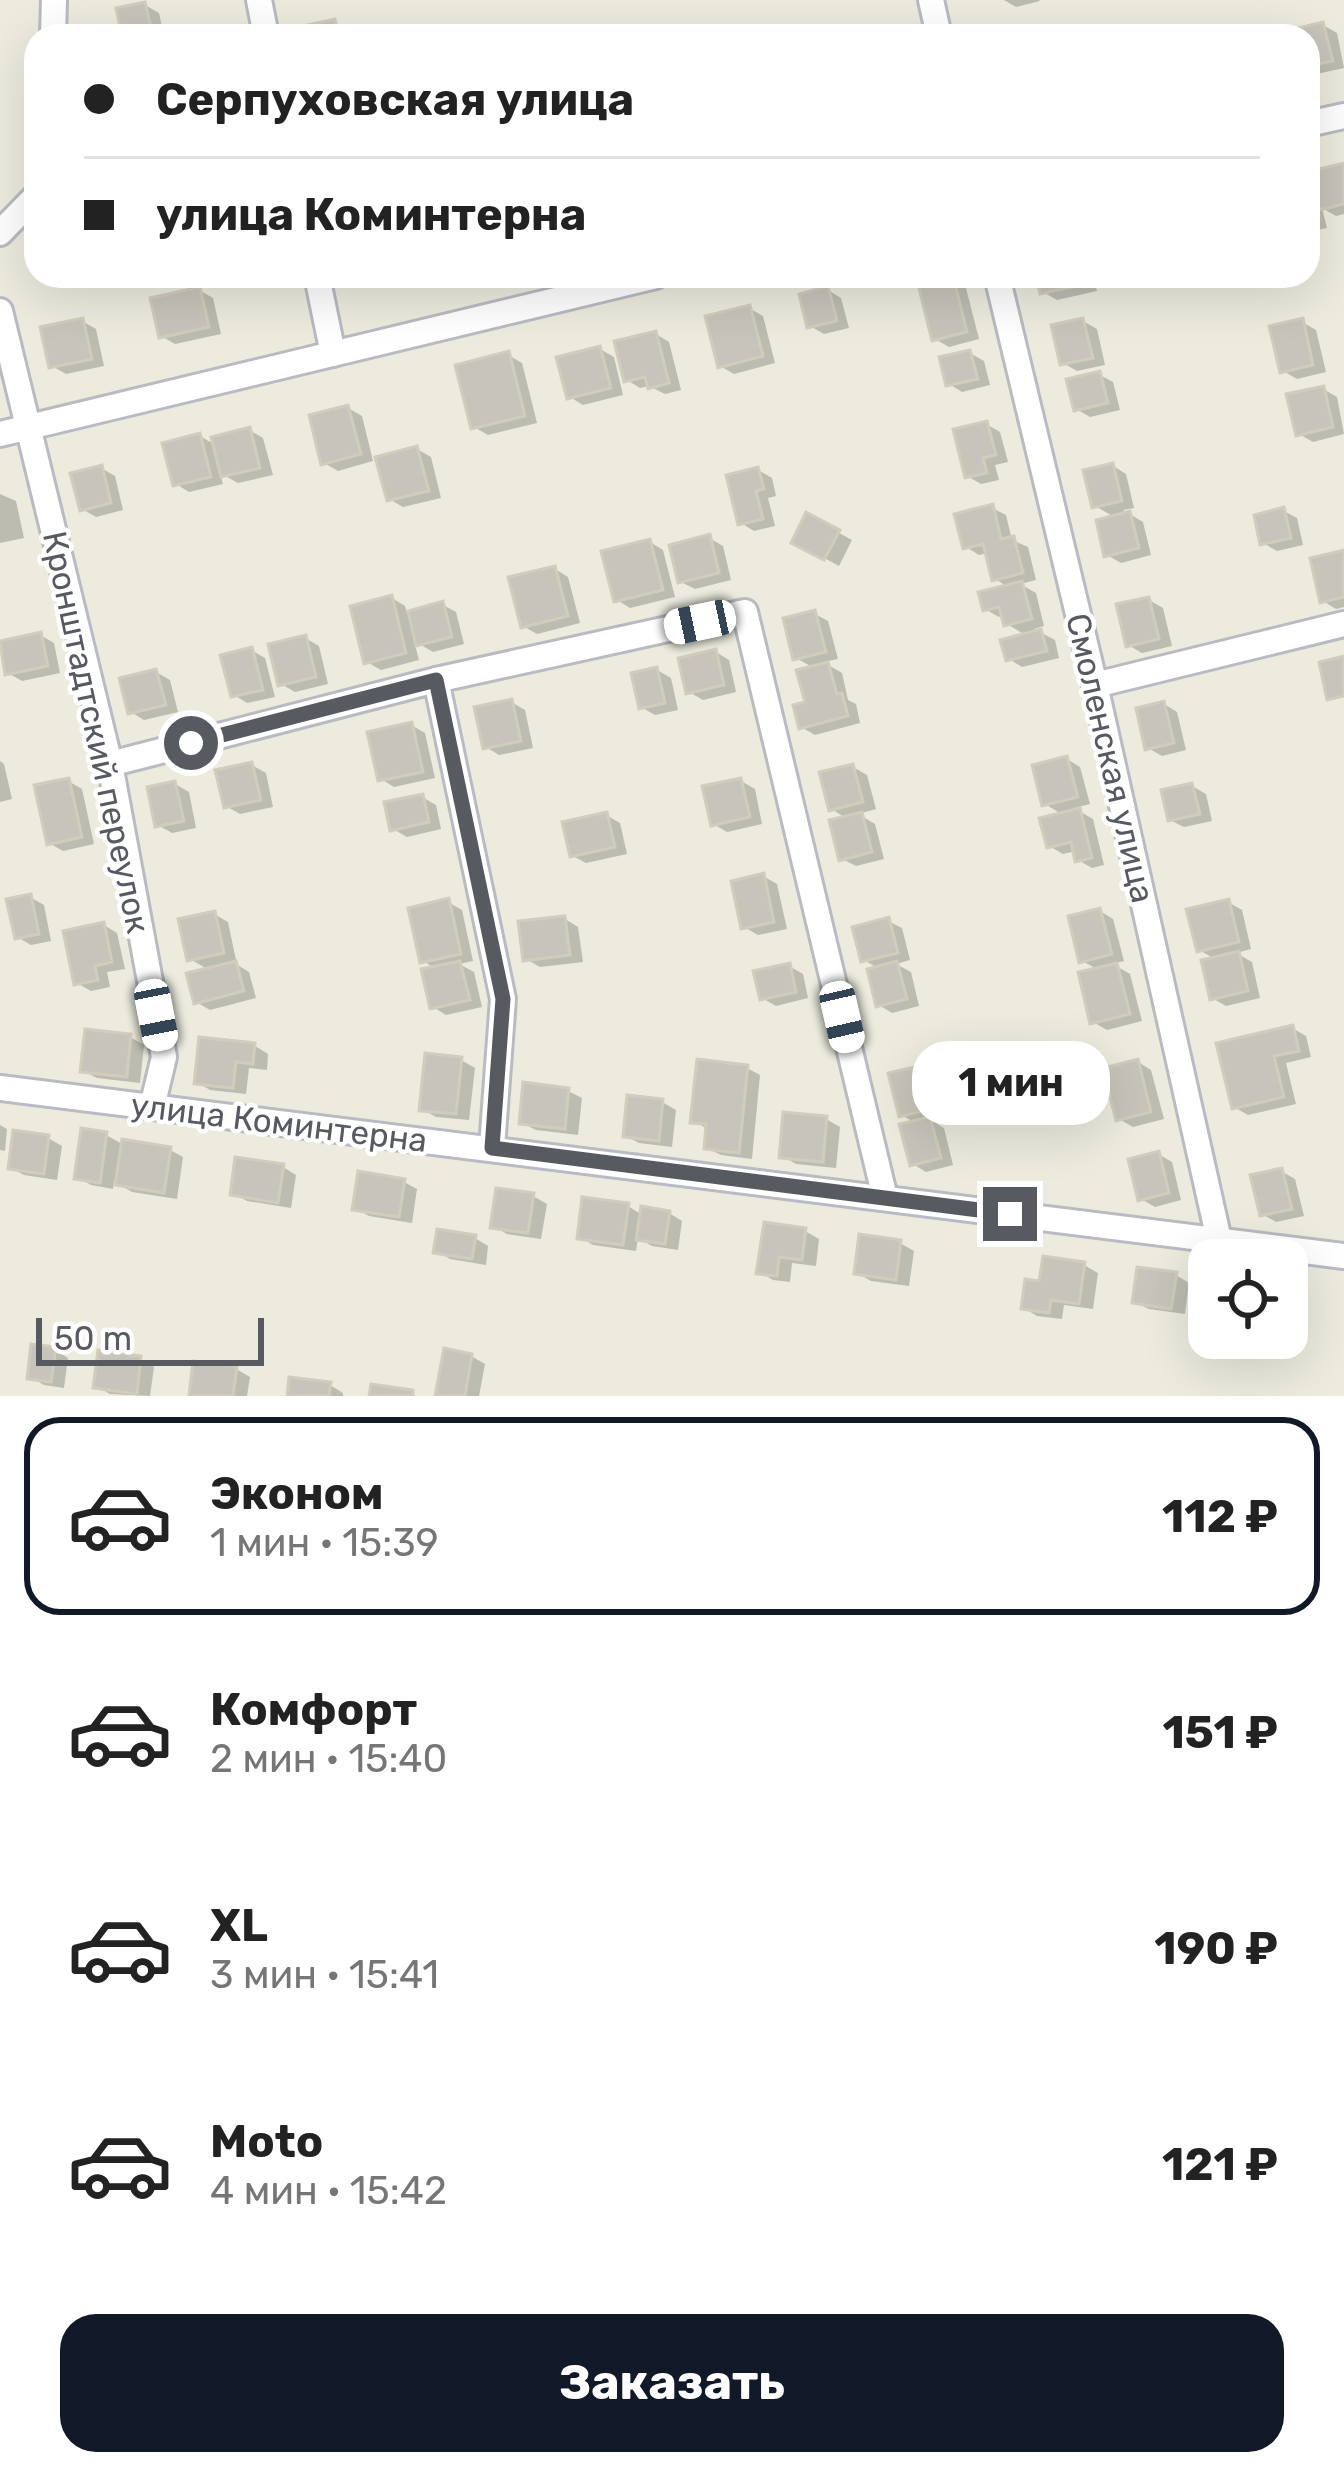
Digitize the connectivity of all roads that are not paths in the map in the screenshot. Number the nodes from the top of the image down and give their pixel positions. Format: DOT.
graph roads {
  1 [pos="24,208"];
  2 [pos="0,233"];
  3 [pos="319,288"];
  4 [pos="607,288"];
  5 [pos="1000,288"];
  6 [pos="0,311"];
  7 [pos="333,355"];
  8 [pos="29,427"];
  9 [pos="0,434"];
  10 [pos="1344,624"];
  11 [pos="436,680"];
  12 [pos="1095,685"];
  13 [pos="110,764"];
  14 [pos="0,1088"];
  15 [pos="152,1107"];
  16 [pos="492,1148"];
  17 [pos="885,1198"];
  18 [pos="1211,1239"];
  19 [pos="1219,1239"];
  20 [pos="1308,1251"];
  21 [pos="1344,1256"];
  1 -- 2 [label="street"];
  3 -- 7 [label="street"];
  4 -- 7 [label="street"];
  5 -- 12 [label="street, Смоленская улица"];
  6 -- 8 [label="street, Кронштадтский переулок"];
  7 -- 8 [label="street"];
  8 -- 9 [label="street"];
  8 -- 13 [label="street, Кронштадтский переулок"];
  10 -- 12 [label="street"];
  11 -- 13 [label="street"];
  11 -- 16 [label="street"];
  11 -- 17 [label="street"];
  12 -- 19 [label="street, Смоленская улица"];
  13 -- 15 [label="street, Кронштадтский переулок"];
  14 -- 15 [label="street, улица Коминтерна"];
  15 -- 16 [label="street, улица Коминтерна"];
  16 -- 17 [label="street, улица Коминтерна"];
  17 -- 18 [label="street, улица Коминтерна"];
  20 -- 21 [label="street, улица Коминтерна"];
}
